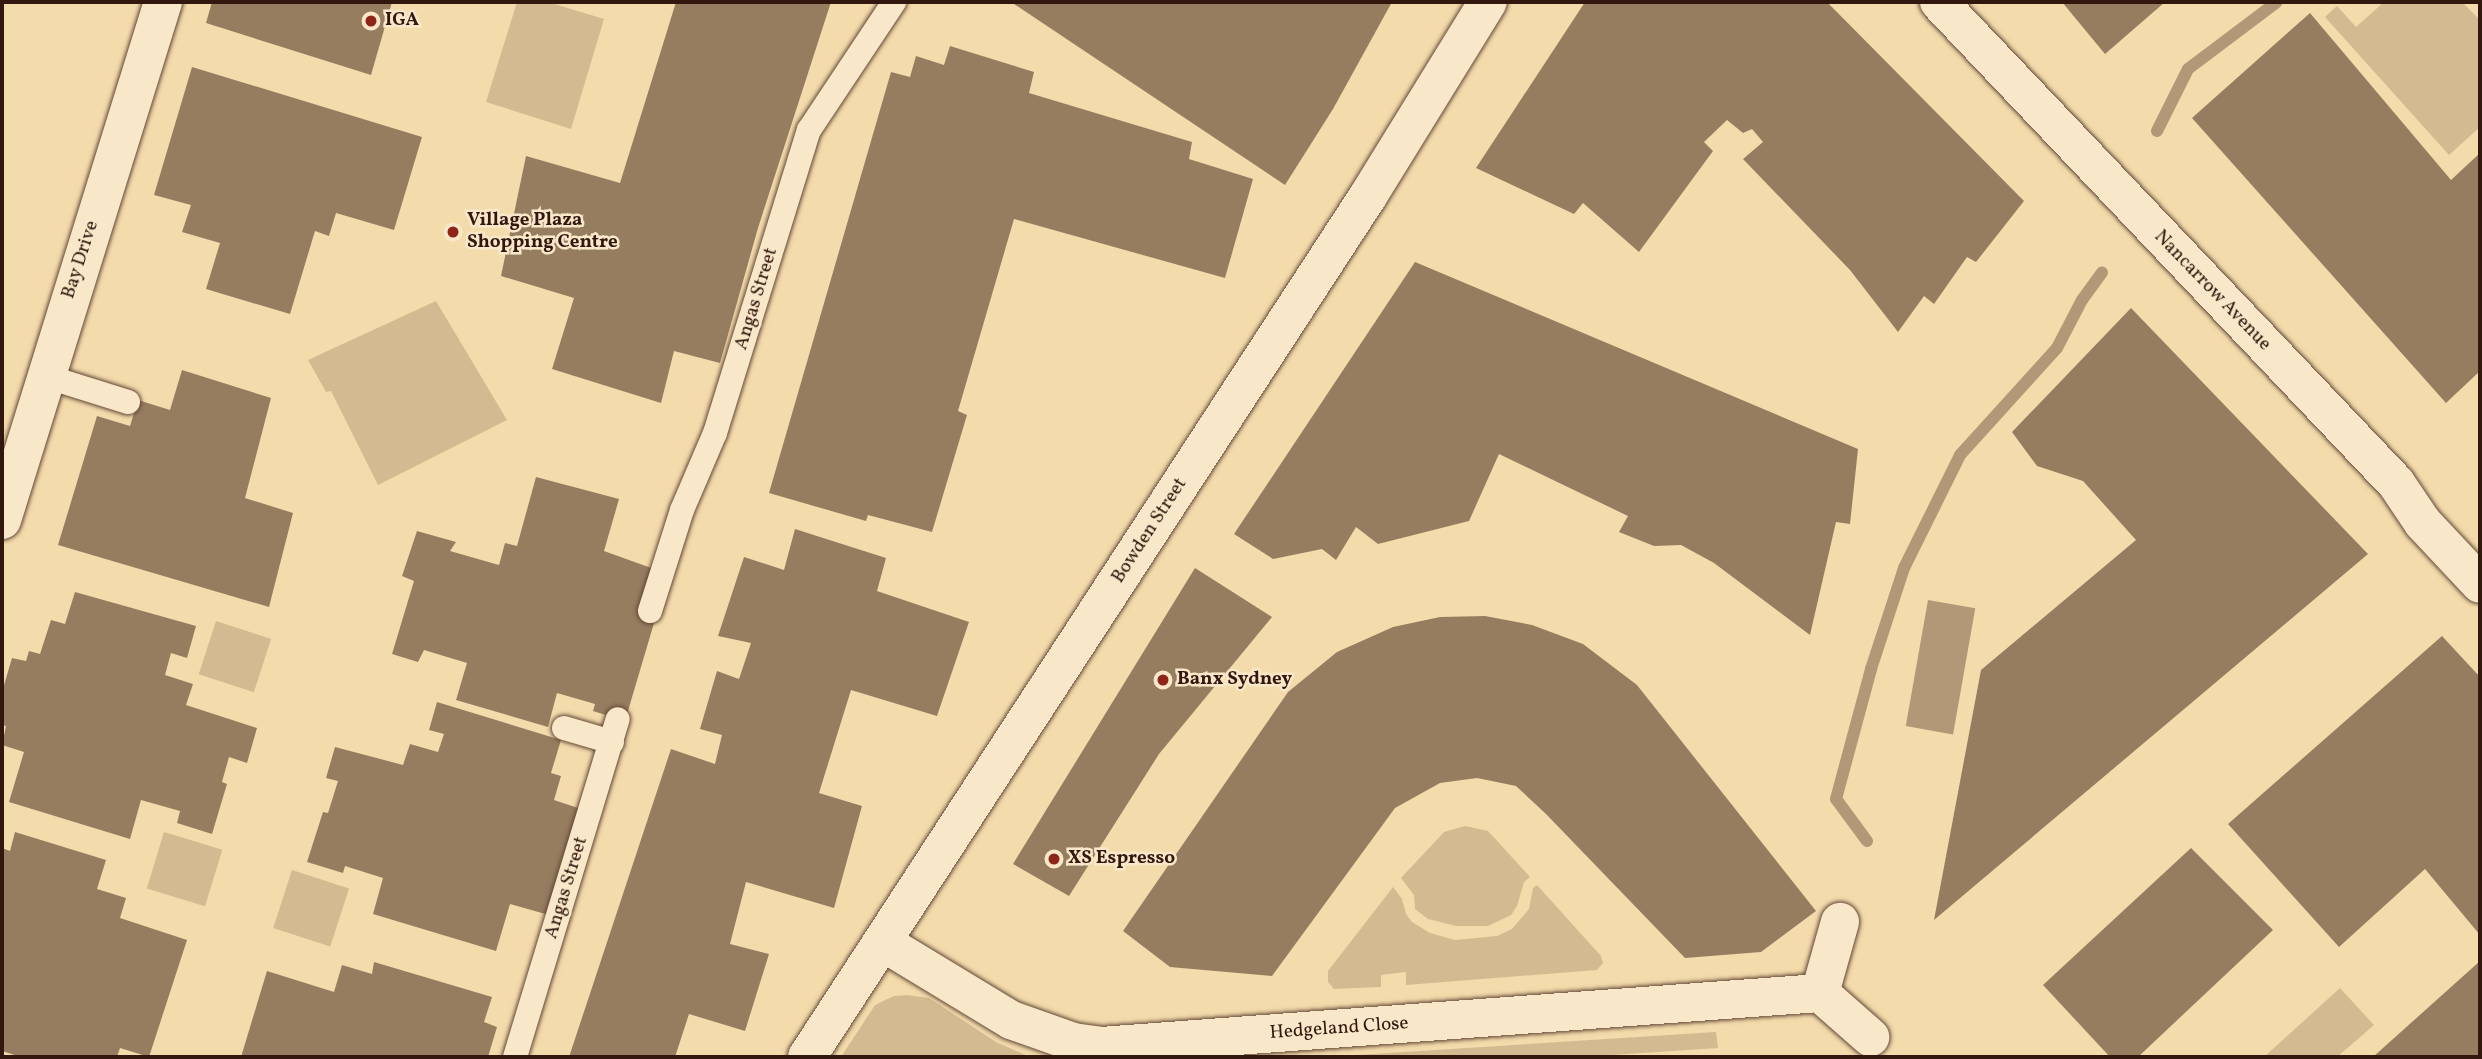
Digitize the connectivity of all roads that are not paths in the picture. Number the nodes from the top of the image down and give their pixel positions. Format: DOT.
graph roads {
  1 [pos="163,2"];
  2 [pos="894,2"];
  3 [pos="1488,2"];
  4 [pos="1939,2"];
  5 [pos="45,376"];
  6 [pos="128,402"];
  7 [pos="2,520"];
  8 [pos="2480,584"];
  9 [pos="650,611"];
  10 [pos="564,728"];
  11 [pos="1840,922"];
  12 [pos="884,943"];
  13 [pos="1820,993"];
  14 [pos="1870,1037"];
  15 [pos="515,1057"];
  16 [pos="807,1057"];
  1 -- 5 [label="street, Bay Drive"];
  2 -- 9 [label="lane, Angas Street"];
  3 -- 12 [label="street, Bowden Street"];
  4 -- 8 [label="street, Nancarrow Avenue"];
  5 -- 6 [label="lane"];
  5 -- 7 [label="street, Bay Drive"];
  10 -- 15 [label="lane, Angas Street"];
  11 -- 13 [label="street"];
  12 -- 13 [label="street, Hedgeland Close"];
  12 -- 16 [label="street, Bowden Street"];
  13 -- 14 [label="street"];
}
